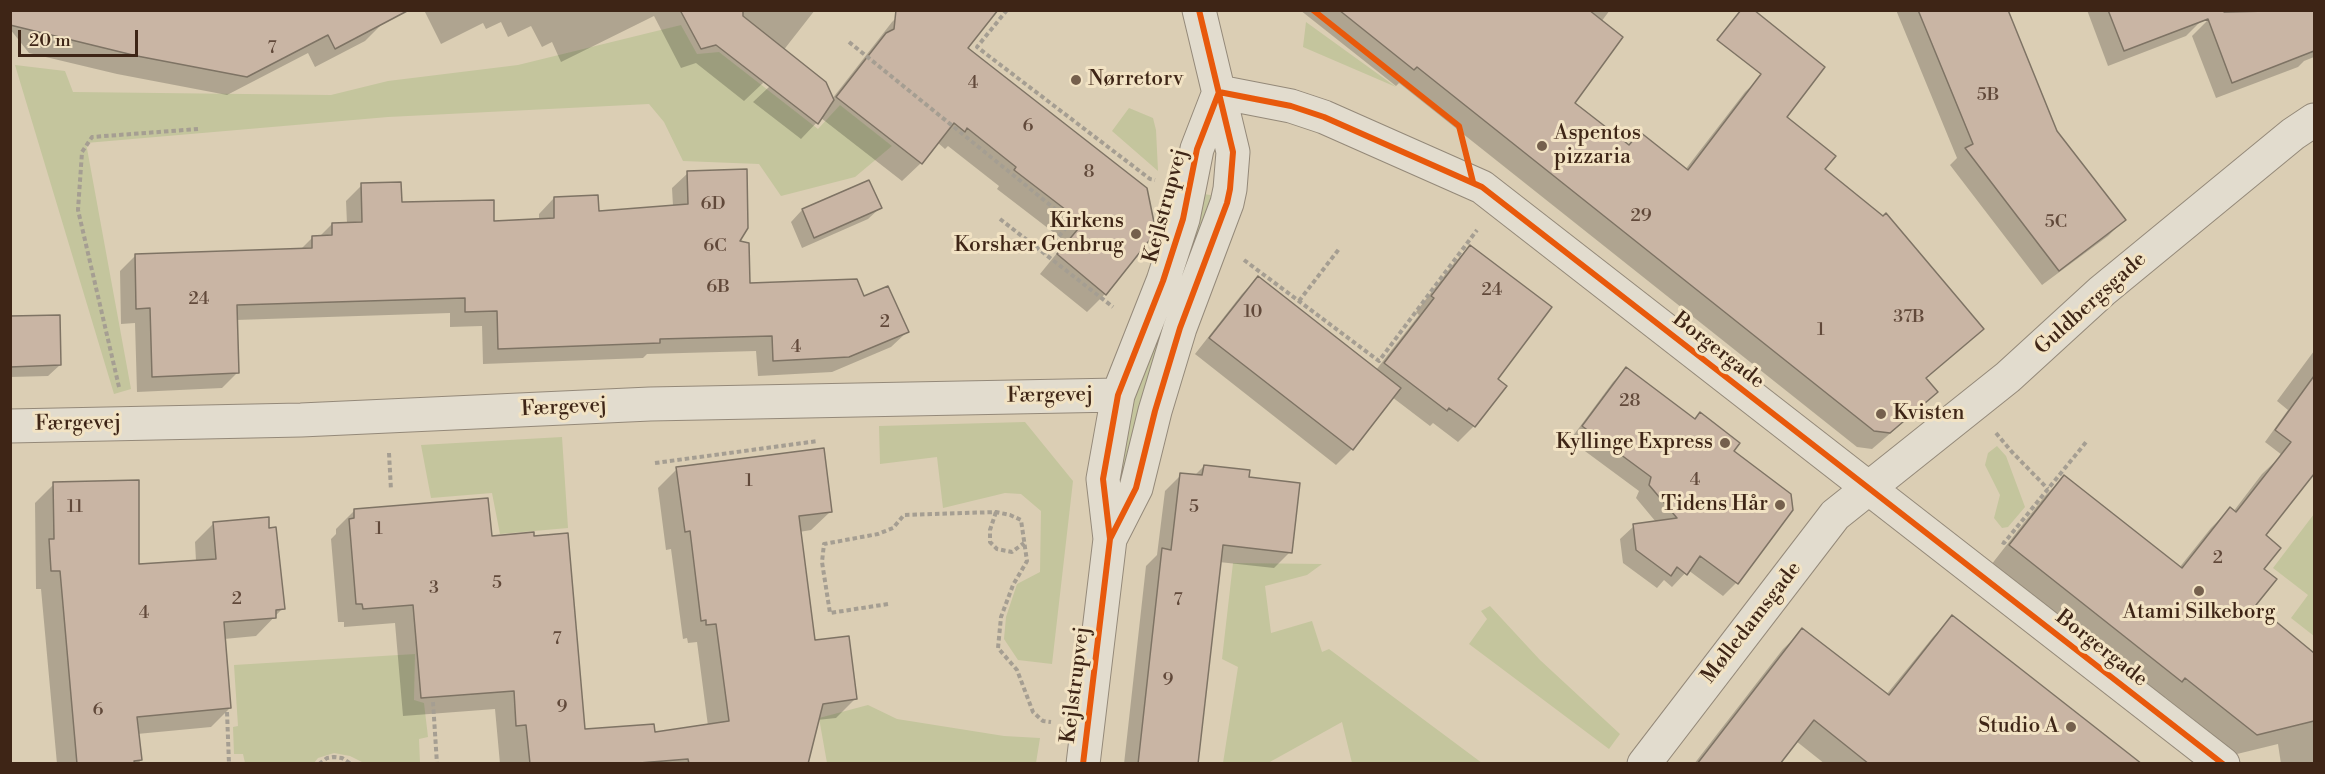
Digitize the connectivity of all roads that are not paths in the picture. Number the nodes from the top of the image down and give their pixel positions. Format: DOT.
graph roads {
  1 [pos="1199,10"];
  2 [pos="1218,92"];
  3 [pos="2314,120"];
  4 [pos="1118,395"];
  5 [pos="10,426"];
  6 [pos="1868,489"];
  7 [pos="1110,539"];
  8 [pos="2207,759"];
  9 [pos="1083,764"];
  10 [pos="1644,764"];
  1 -- 2 [label="street"];
  2 -- 4 [label="street, Kejlstrupvej"];
  2 -- 6 [label="street, Borgergade"];
  2 -- 7 [label="street, Kejlstrupvej"];
  3 -- 6 [label="street, Guldbergsgade"];
  4 -- 5 [label="street, Færgevej"];
  4 -- 7 [label="street, Kejlstrupvej"];
  6 -- 8 [label="street, Borgergade"];
  6 -- 10 [label="street, Mølledamsgade"];
  7 -- 9 [label="street, Kejlstrupvej"];
}
